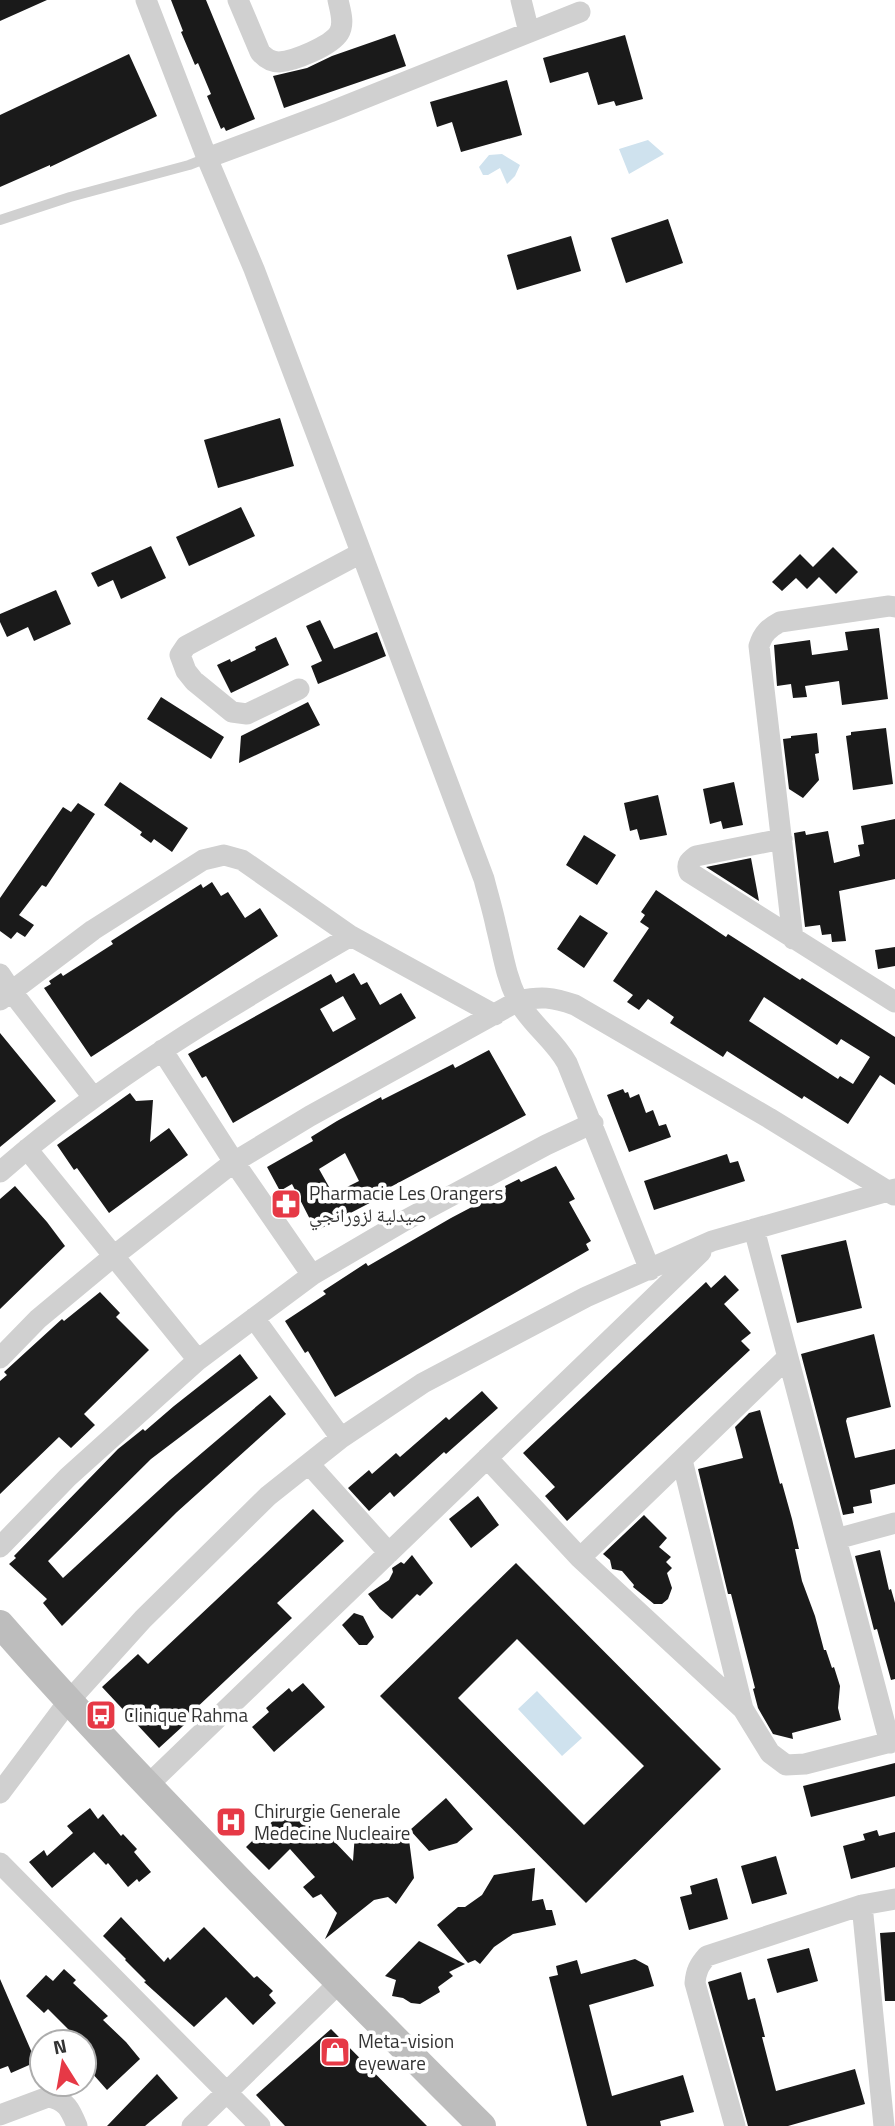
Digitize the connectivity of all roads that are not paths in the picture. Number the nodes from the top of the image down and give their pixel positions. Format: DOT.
graph roads {
  1 [pos="146,0"];
  2 [pos="238,0"];
  3 [pos="338,0"];
  4 [pos="521,0"];
  5 [pos="580,12"];
  6 [pos="529,32"];
  7 [pos="207,158"];
  8 [pos="0,220"];
  9 [pos="361,553"];
  10 [pos="895,607"];
  11 [pos="299,689"];
  12 [pos="782,839"];
  13 [pos="351,936"];
  14 [pos="793,939"];
  15 [pos="4,989"];
  16 [pos="518,1001"];
  17 [pos="895,1002"];
  18 [pos="495,1014"];
  19 [pos="162,1050"];
  20 [pos="93,1097"];
  21 [pos="593,1124"];
  22 [pos="27,1149"];
  23 [pos="234,1162"];
  24 [pos="0,1172"];
  25 [pos="892,1192"];
  26 [pos="895,1212"];
  27 [pos="754,1229"];
  28 [pos="712,1241"];
  29 [pos="114,1255"];
  30 [pos="650,1270"];
  31 [pos="312,1275"];
  32 [pos="254,1318"];
  33 [pos="0,1357"];
  34 [pos="789,1357"];
  35 [pos="198,1360"];
  36 [pos="341,1438"];
  37 [pos="487,1458"];
  38 [pos="681,1460"];
  39 [pos="309,1464"];
  40 [pos="895,1523"];
  41 [pos="836,1539"];
  42 [pos="0,1547"];
  43 [pos="389,1553"];
  44 [pos="580,1558"];
  45 [pos="0,1623"];
  46 [pos="68,1702"];
  47 [pos="743,1709"];
  48 [pos="892,1742"];
  49 [pos="148,1785"];
  50 [pos="0,1794"];
  51 [pos="0,1863"];
  52 [pos="895,1899"];
  53 [pos="862,1905"];
  54 [pos="339,1983"];
  55 [pos="227,2091"];
  56 [pos="1,2113"];
  57 [pos="77,2126"];
  58 [pos="192,2126"];
  59 [pos="260,2126"];
  60 [pos="482,2126"];
  61 [pos="735,2126"];
  62 [pos="884,2126"];
  1 -- 7 [label="street"];
  2 -- 3 [label="street"];
  4 -- 6 [label="street"];
  5 -- 6 [label="street"];
  6 -- 7 [label="street"];
  7 -- 8 [label="lane"];
  7 -- 9 [label="street"];
  9 -- 11 [label="street"];
  9 -- 16 [label="street"];
  10 -- 12 [label="street"];
  12 -- 14 [label="street"];
  12 -- 14 [label="street"];
  13 -- 15 [label="street"];
  13 -- 18 [label="street"];
  13 -- 19 [label="street"];
  14 -- 17 [label="street"];
  15 -- 20 [label="street"];
  16 -- 18 [label="street"];
  16 -- 21 [label="street"];
  16 -- 25 [label="street"];
  18 -- 23 [label="street"];
  19 -- 20 [label="street"];
  19 -- 23 [label="street"];
  20 -- 22 [label="street"];
  21 -- 30 [label="street"];
  21 -- 31 [label="street"];
  22 -- 24 [label="street"];
  22 -- 29 [label="street"];
  23 -- 29 [label="street"];
  23 -- 31 [label="street"];
  25 -- 26 [label="street"];
  25 -- 27 [label="street"];
  27 -- 28 [label="street"];
  27 -- 34 [label="street"];
  28 -- 30 [label="street"];
  28 -- 37 [label="street"];
  29 -- 33 [label="street"];
  29 -- 35 [label="street"];
  30 -- 36 [label="street"];
  31 -- 32 [label="street"];
  32 -- 35 [label="street"];
  32 -- 36 [label="street"];
  34 -- 38 [label="street"];
  34 -- 41 [label="street"];
  35 -- 42 [label="street"];
  36 -- 39 [label="street"];
  37 -- 43 [label="street"];
  37 -- 44 [label="street"];
  38 -- 44 [label="street"];
  38 -- 47 [label="street"];
  39 -- 43 [label="street"];
  39 -- 46 [label="street"];
  40 -- 41 [label="street"];
  41 -- 48 [label="street"];
  43 -- 49 [label="street"];
  44 -- 47 [label="street"];
  45 -- 46 [label="street"];
  46 -- 49 [label="street"];
  46 -- 50 [label="street"];
  47 -- 48 [label="street"];
  49 -- 54 [label="street"];
  51 -- 55 [label="street"];
  52 -- 53 [label="street"];
  53 -- 61 [label="street"];
  53 -- 62 [label="street"];
  54 -- 55 [label="street"];
  54 -- 60 [label="street"];
  55 -- 58 [label="street"];
  55 -- 59 [label="street"];
  56 -- 57 [label="street"];
}
